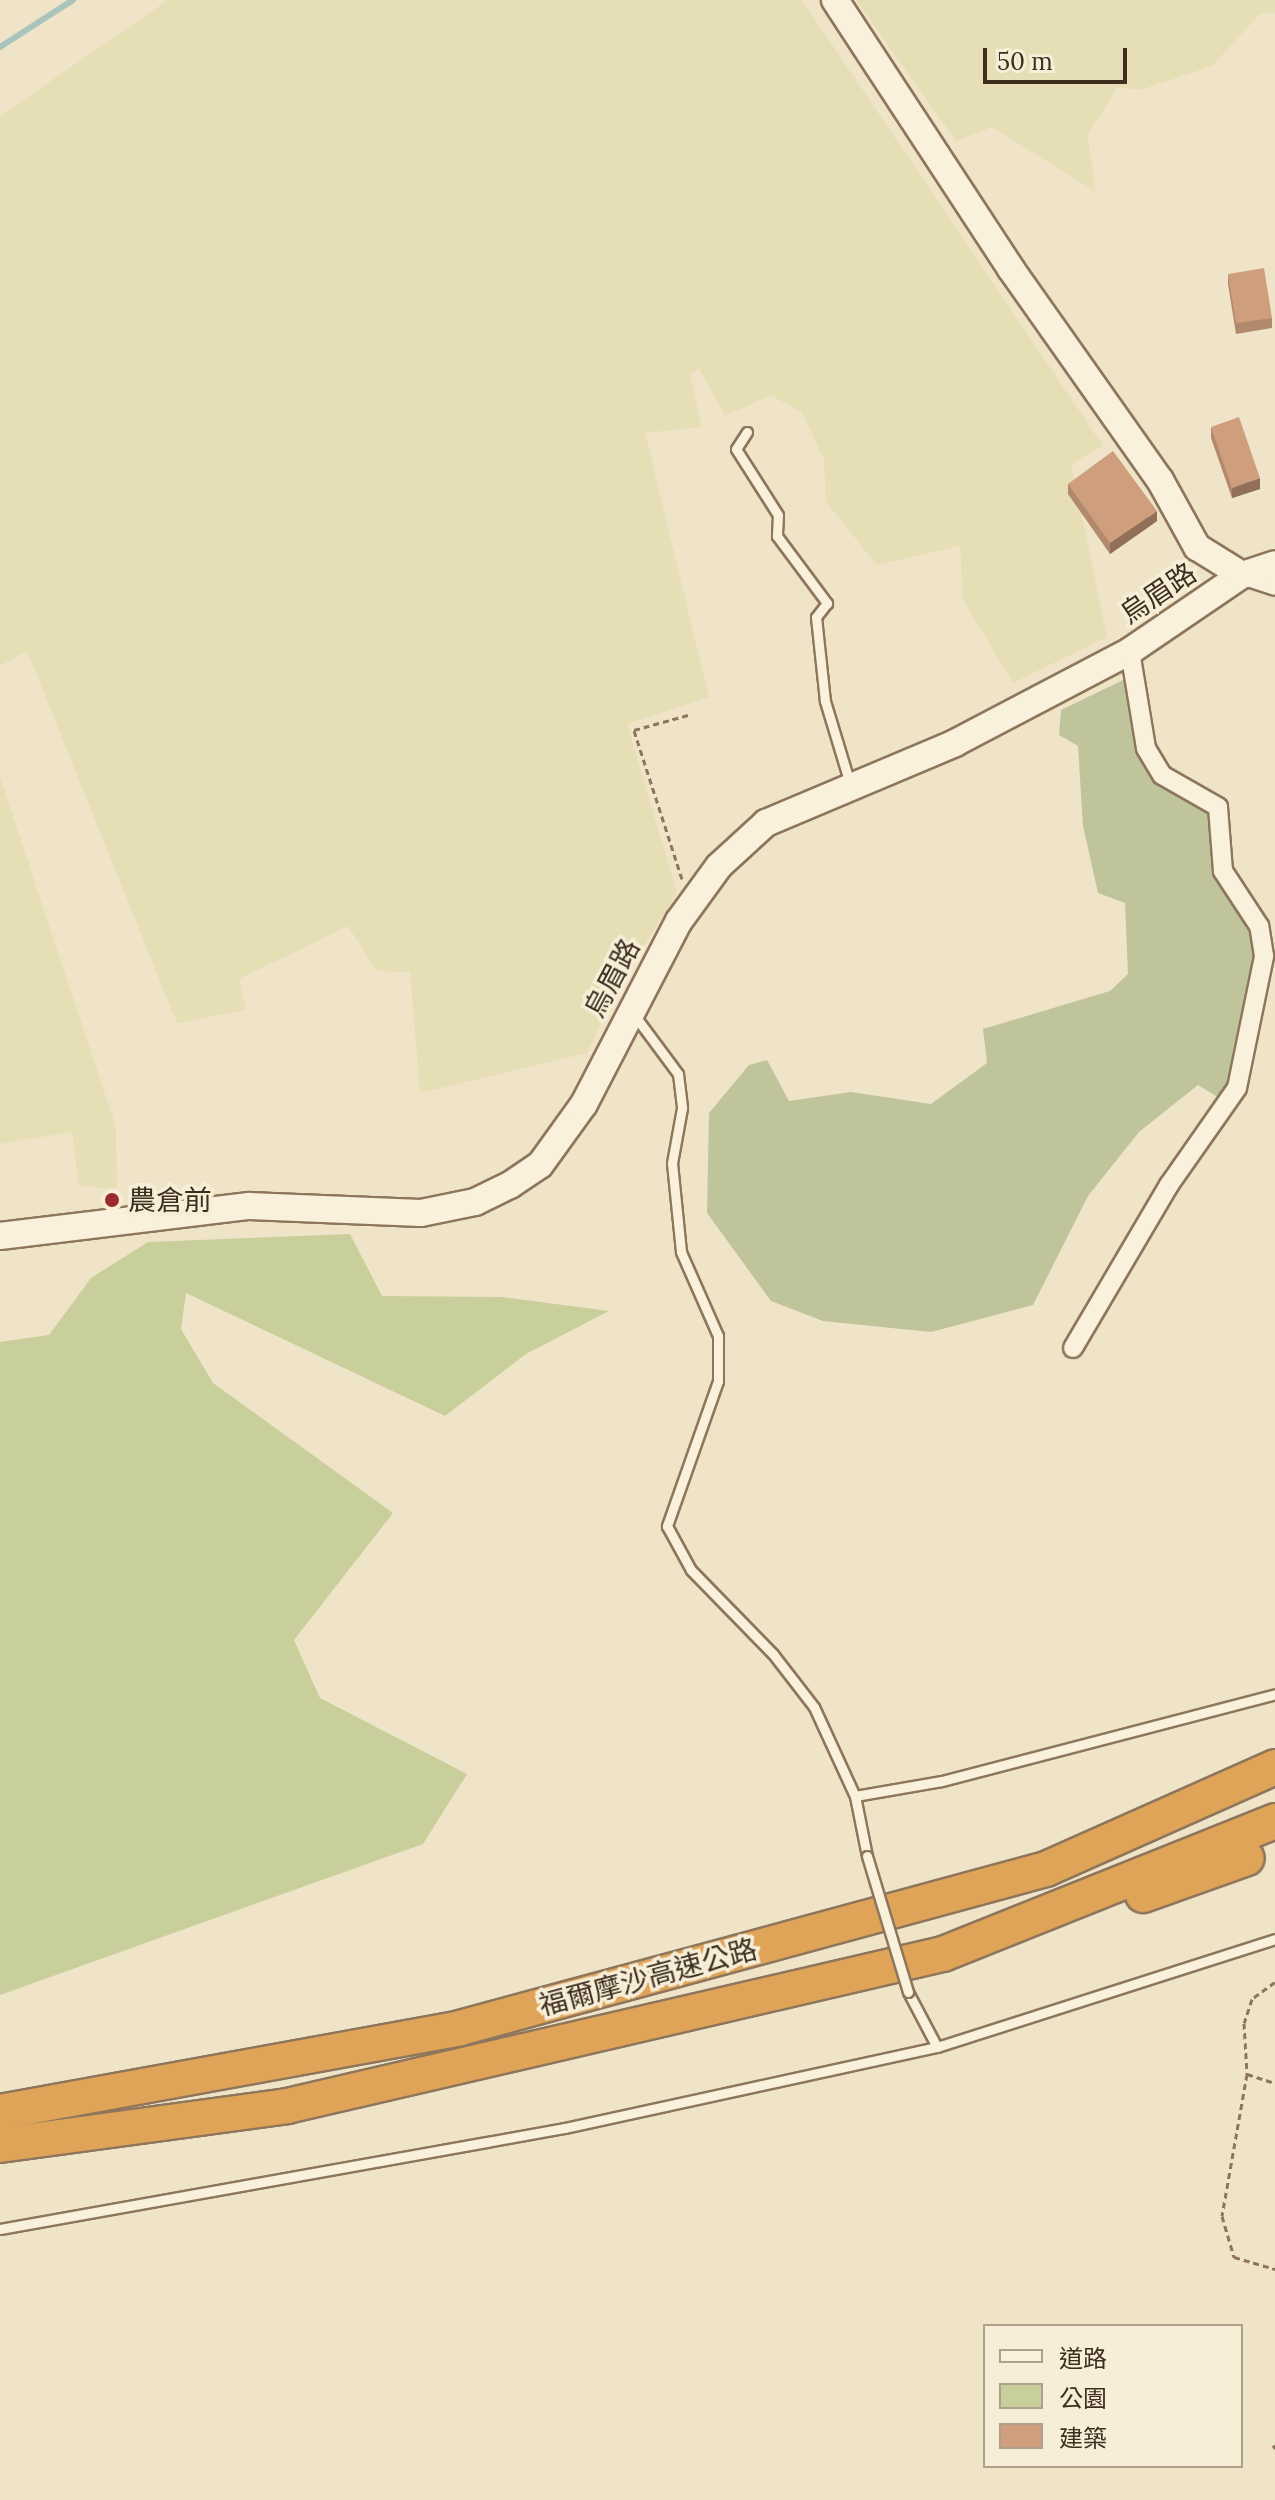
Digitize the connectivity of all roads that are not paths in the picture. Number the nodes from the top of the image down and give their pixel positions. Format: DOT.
graph roads {
  1 [pos="835,0"];
  2 [pos="747,432"];
  3 [pos="1275,564"];
  4 [pos="1242,575"];
  5 [pos="1275,586"];
  6 [pos="1130,651"];
  7 [pos="850,784"];
  8 [pos="629,1011"];
  9 [pos="0,1236"];
  10 [pos="1073,1348"];
  11 [pos="1275,1694"];
  12 [pos="1270,1767"];
  13 [pos="855,1796"];
  14 [pos="1275,1821"];
  15 [pos="1275,1846"];
  16 [pos="1275,1939"];
  17 [pos="943,1954"];
  18 [pos="937,2047"];
  19 [pos="0,2112"];
  20 [pos="0,2145"];
  21 [pos="0,2229"];
  1 -- 4 [label="main road"];
  2 -- 7 [label="lane"];
  3 -- 4 [label="main road, 烏眉路"];
  4 -- 5 [label="street, 烏眉路"];
  4 -- 6 [label="main road, 烏眉路"];
  6 -- 7 [label="main road, 烏眉路"];
  6 -- 10 [label="street"];
  7 -- 8 [label="main road, 烏眉路"];
  8 -- 9 [label="main road, 烏眉路"];
  8 -- 13 [label="lane"];
  11 -- 13 [label="lane"];
  12 -- 19 [label="highway, 福爾摩沙高速公路"];
  13 -- 18 [label="lane, bridge"];
  14 -- 17 [label="highway, 福爾摩沙高速公路"];
  15 -- 17 [label="highway"];
  16 -- 18 [label="lane"];
  17 -- 20 [label="highway, 福爾摩沙高速公路"];
  18 -- 21 [label="lane"];
}
